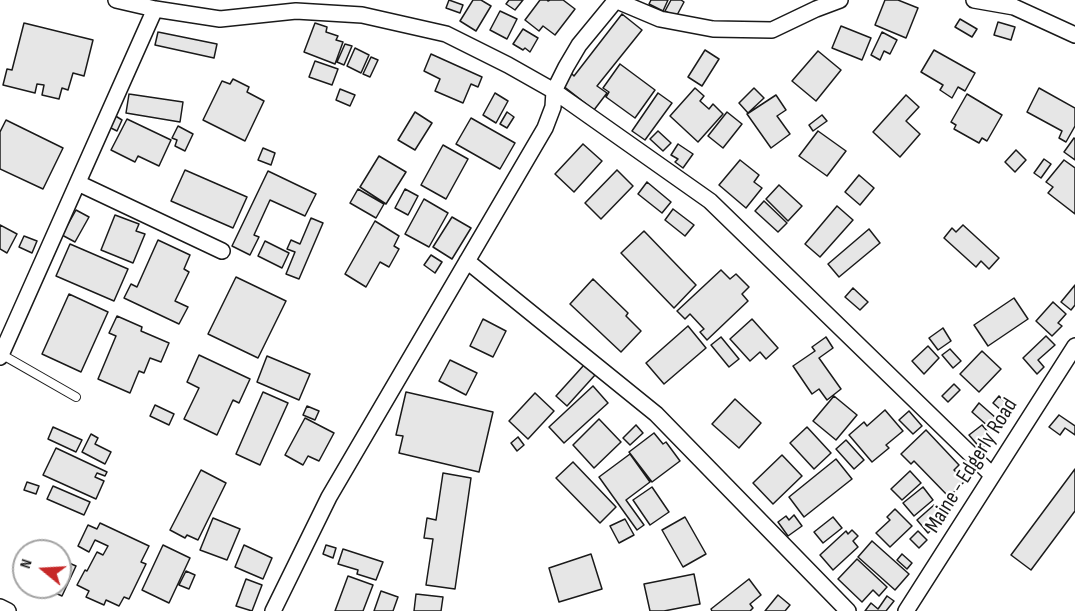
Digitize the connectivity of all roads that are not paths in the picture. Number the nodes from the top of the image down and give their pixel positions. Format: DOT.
graph roads {
  1 [pos="116,0"];
  2 [pos="616,0"];
  3 [pos="840,0"];
  4 [pos="974,0"];
  5 [pos="155,9"];
  6 [pos="1075,35"];
  7 [pos="554,91"];
  8 [pos="78,183"];
  9 [pos="222,251"];
  10 [pos="467,261"];
  11 [pos="1075,346"];
  12 [pos="1,356"];
  13 [pos="76,397"];
  14 [pos="992,475"];
  15 [pos="0,607"];
  16 [pos="8,611"];
  17 [pos="273,611"];
  18 [pos="848,611"];
  19 [pos="906,611"];
  1 -- 5 [label="street"];
  2 -- 3 [label="street"];
  2 -- 7 [label="street"];
  4 -- 6 [label="street"];
  5 -- 7 [label="street"];
  5 -- 8 [label="street"];
  7 -- 10 [label="street"];
  7 -- 14 [label="street"];
  8 -- 9 [label="street"];
  8 -- 12 [label="street"];
  10 -- 17 [label="street"];
  10 -- 18 [label="street"];
  11 -- 14 [label="street, Maine - Edgerly Road"];
  12 -- 13 [label="lane"];
  14 -- 19 [label="street, Maine - Edgerly Road"];
  15 -- 16 [label="street"];
}
